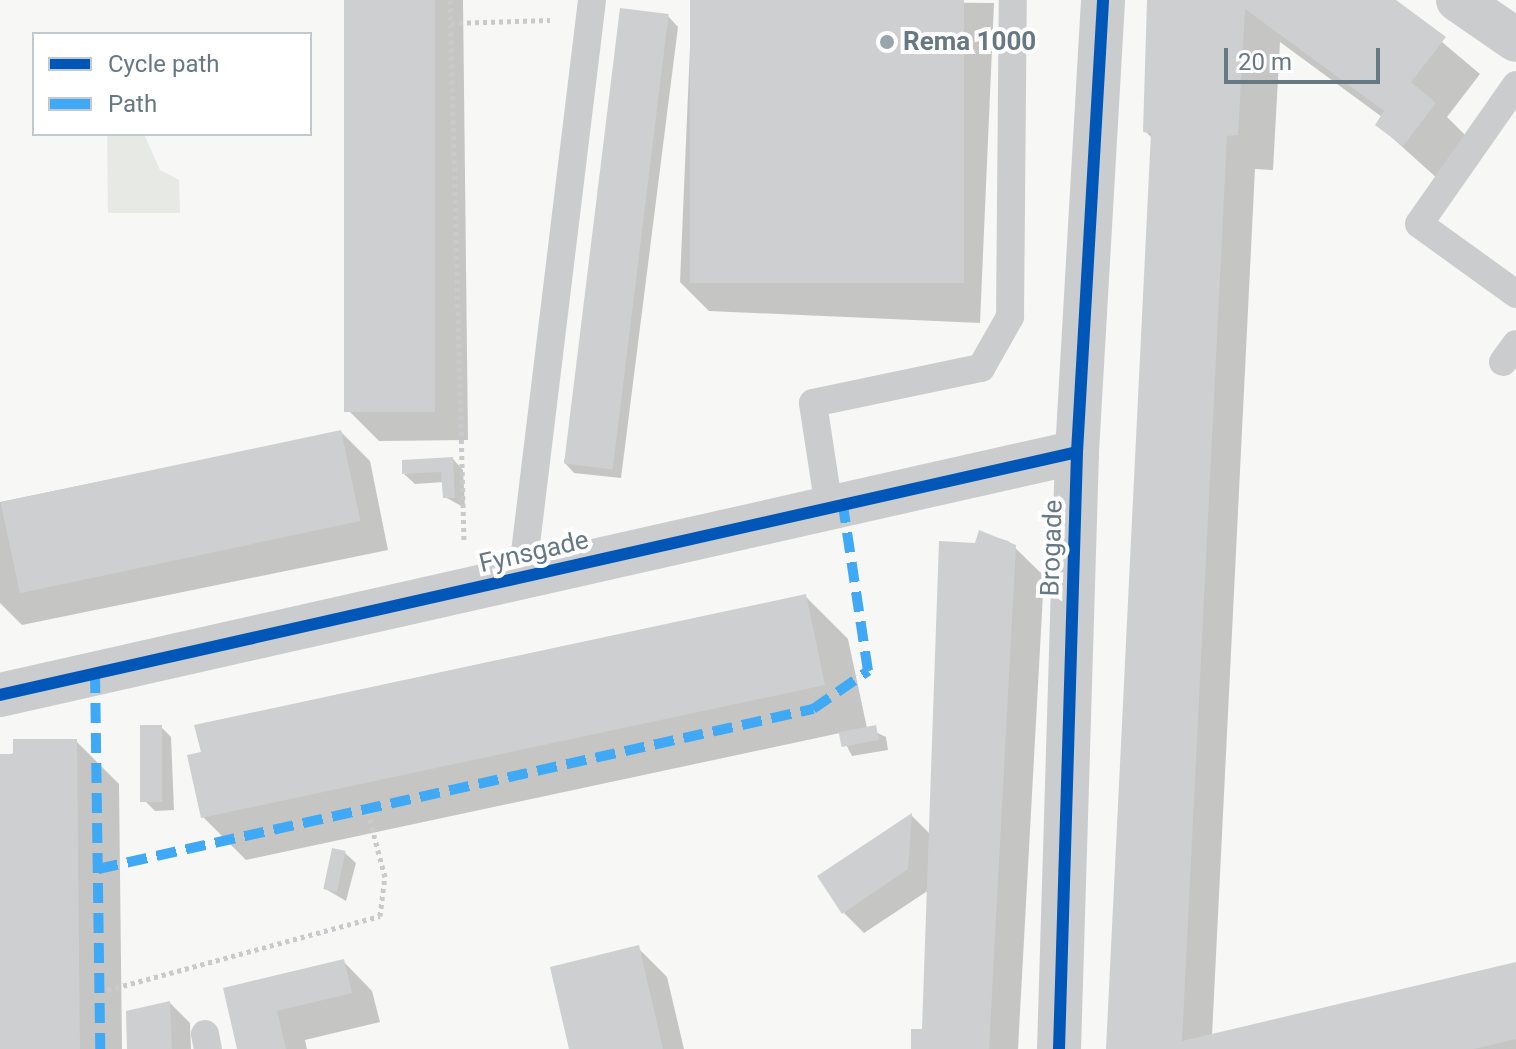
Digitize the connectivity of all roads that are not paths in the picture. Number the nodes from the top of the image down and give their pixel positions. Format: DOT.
graph roads {
  1 [pos="1013,0"];
  2 [pos="1103,0"];
  3 [pos="1458,0"];
  4 [pos="591,10"];
  5 [pos="1516,40"];
  6 [pos="1516,85"];
  7 [pos="1516,294"];
  8 [pos="1077,452"];
  9 [pos="829,508"];
  10 [pos="522,577"];
  11 [pos="0,695"];
  12 [pos="1059,1049"];
  1 -- 9 [label="lane"];
  2 -- 8 [label="street, Brogade"];
  3 -- 5 [label="street"];
  4 -- 10 [label="lane"];
  6 -- 7 [label="lane"];
  8 -- 9 [label="street, Fynsgade"];
  8 -- 12 [label="street, Brogade"];
  9 -- 10 [label="street, Fynsgade"];
  10 -- 11 [label="street, Fynsgade"];
}
